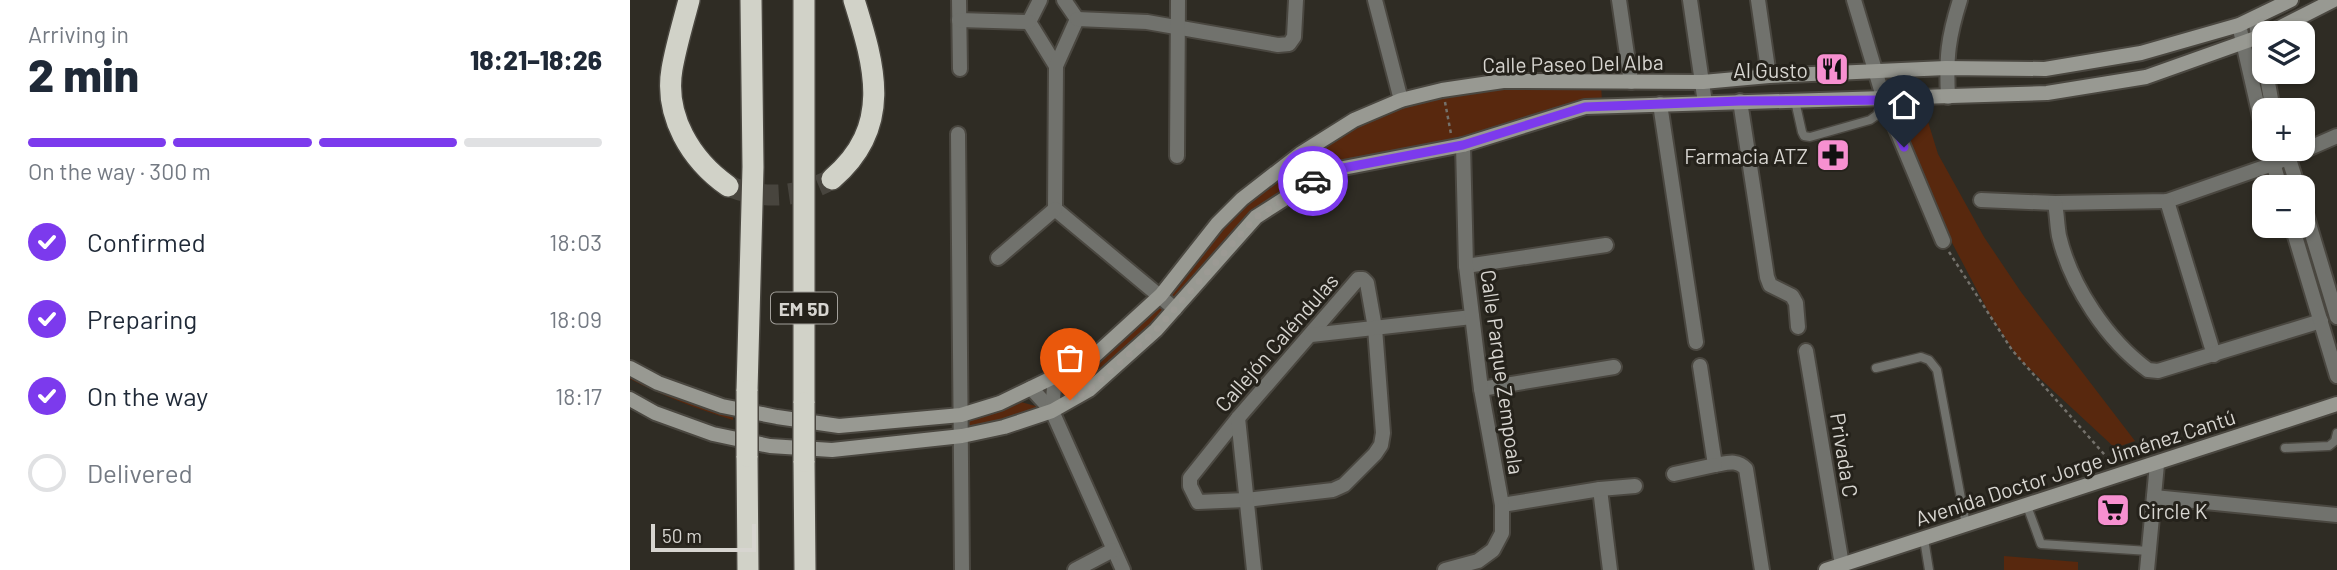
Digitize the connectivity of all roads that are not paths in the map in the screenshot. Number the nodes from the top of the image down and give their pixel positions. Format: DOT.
graph roads {
  1 [pos="689,0"];
  2 [pos="751,0"];
  3 [pos="804,0"];
  4 [pos="854,0"];
  5 [pos="959,0"];
  6 [pos="1040,0"];
  7 [pos="1064,0"];
  8 [pos="1178,0"];
  9 [pos="1296,0"];
  10 [pos="1375,0"];
  11 [pos="1619,0"];
  12 [pos="1690,0"];
  13 [pos="1758,0"];
  14 [pos="1854,0"];
  15 [pos="1961,0"];
  16 [pos="2291,0"];
  17 [pos="2334,0"];
  18 [pos="1077,19"];
  19 [pos="2255,19"];
  20 [pos="960,20"];
  21 [pos="2293,21"];
  22 [pos="1029,22"];
  23 [pos="2239,25"];
  24 [pos="1177,27"];
  25 [pos="2252,41"];
  26 [pos="2244,44"];
  27 [pos="1056,66"];
  28 [pos="1947,68"];
  29 [pos="960,69"];
  30 [pos="1876,72"];
  31 [pos="1769,76"];
  32 [pos="1631,82"];
  33 [pos="1703,82"];
  34 [pos="1948,97"];
  35 [pos="2255,98"];
  36 [pos="1401,100"];
  37 [pos="1884,100"];
  38 [pos="1740,101"];
  39 [pos="1795,101"];
  40 [pos="1705,103"];
  41 [pos="1660,104"];
  42 [pos="958,134"];
  43 [pos="2337,136"];
  44 [pos="2315,144"];
  45 [pos="1458,146"];
  46 [pos="1300,154"];
  47 [pos="1177,156"];
  48 [pos="2272,161"];
  49 [pos="2277,161"];
  50 [pos="2273,164"];
  51 [pos="2276,175"];
  52 [pos="832,179"];
  53 [pos="1309,183"];
  54 [pos="728,187"];
  55 [pos="1981,200"];
  56 [pos="2166,201"];
  57 [pos="2055,203"];
  58 [pos="1055,209"];
  59 [pos="2296,238"];
  60 [pos="2313,238"];
  61 [pos="1943,241"];
  62 [pos="1606,245"];
  63 [pos="998,258"];
  64 [pos="1466,266"];
  65 [pos="1161,295"];
  66 [pos="1175,309"];
  67 [pos="2337,316"];
  68 [pos="1472,317"];
  69 [pos="2321,321"];
  70 [pos="1798,327"];
  71 [pos="1375,328"];
  72 [pos="1311,335"];
  73 [pos="1696,342"];
  74 [pos="1806,351"];
  75 [pos="2214,355"];
  76 [pos="1700,366"];
  77 [pos="1614,367"];
  78 [pos="630,368"];
  79 [pos="1876,368"];
  80 [pos="1055,376"];
  81 [pos="2337,376"];
  82 [pos="1031,388"];
  83 [pos="1481,389"];
  84 [pos="630,399"];
  85 [pos="2337,404"];
  86 [pos="1052,411"];
  87 [pos="961,415"];
  88 [pos="1238,418"];
  89 [pos="2337,433"];
  90 [pos="962,436"];
  91 [pos="2285,448"];
  92 [pos="2157,464"];
  93 [pos="1715,465"];
  94 [pos="1674,474"];
  95 [pos="1635,486"];
  96 [pos="1600,489"];
  97 [pos="2154,497"];
  98 [pos="1246,500"];
  99 [pos="1502,505"];
  100 [pos="2027,506"];
  101 [pos="2337,515"];
  102 [pos="1966,525"];
  103 [pos="1924,539"];
  104 [pos="1113,550"];
  105 [pos="2149,551"];
  106 [pos="1842,565"];
  107 [pos="748,570"];
  108 [pos="805,570"];
  109 [pos="962,570"];
  110 [pos="1075,570"];
  111 [pos="1123,570"];
  112 [pos="1254,570"];
  113 [pos="1445,570"];
  114 [pos="1610,570"];
  115 [pos="1762,570"];
  116 [pos="1826,570"];
  117 [pos="1929,570"];
  118 [pos="2147,570"];
  1 -- 54 [label="highway"];
  2 -- 107 [label="highway, EM 5D, bridge"];
  3 -- 108 [label="highway, EM 5D, bridge"];
  4 -- 52 [label="highway"];
  5 -- 20 [label="street"];
  6 -- 22 [label="street"];
  7 -- 18 [label="street"];
  8 -- 24 [label="street"];
  9 -- 24 [label="street"];
  10 -- 36 [label="street"];
  11 -- 32 [label="street"];
  12 -- 33 [label="street"];
  13 -- 31 [label="street"];
  14 -- 30 [label="street"];
  15 -- 28 [label="street"];
  16 -- 19 [label="street, Calle Paseo Del Alba"];
  17 -- 21 [label="street, Calle Paseo Del Alba"];
  18 -- 24 [label="street"];
  18 -- 27 [label="street"];
  19 -- 23 [label="street, Calle Paseo Del Alba"];
  20 -- 22 [label="street"];
  20 -- 29 [label="street"];
  22 -- 27 [label="street"];
  23 -- 26 [label="street"];
  23 -- 28 [label="street, Calle Paseo Del Alba"];
  24 -- 47 [label="street"];
  25 -- 26 [label="street, Calle Paseo Del Alba"];
  26 -- 34 [label="street, Calle Paseo Del Alba"];
  26 -- 35 [label="street"];
  27 -- 58 [label="street"];
  28 -- 30 [label="street, Calle Paseo Del Alba"];
  28 -- 34 [label="street"];
  30 -- 31 [label="street, Calle Paseo Del Alba"];
  30 -- 37 [label="street"];
  31 -- 33 [label="street, Calle Paseo Del Alba"];
  32 -- 33 [label="street, Calle Paseo Del Alba"];
  32 -- 36 [label="street, Calle Paseo Del Alba"];
  33 -- 40 [label="street"];
  34 -- 37 [label="street, Calle Paseo Del Alba"];
  36 -- 46 [label="street, Calle Paseo Del Alba"];
  37 -- 39 [label="street, Calle Paseo Del Alba"];
  37 -- 39 [label="lane"];
  37 -- 61 [label="street"];
  38 -- 39 [label="street, Calle Paseo Del Alba"];
  38 -- 40 [label="street, Calle Paseo Del Alba"];
  38 -- 70 [label="street"];
  40 -- 41 [label="street, Calle Paseo Del Alba"];
  41 -- 45 [label="street, Calle Paseo Del Alba"];
  41 -- 73 [label="street"];
  42 -- 87 [label="street"];
  43 -- 44 [label="street"];
  45 -- 53 [label="street, Calle Paseo Del Alba"];
  45 -- 64 [label="street, Calle Parque Zempoala"];
  46 -- 53 [label="street"];
  46 -- 65 [label="street, Calle Paseo Del Alba"];
  48 -- 50 [label="street"];
  49 -- 50 [label="street"];
  50 -- 51 [label="street"];
  50 -- 56 [label="street"];
  53 -- 66 [label="street, Calle Paseo Del Alba"];
  55 -- 57 [label="street"];
  56 -- 57 [label="street"];
  56 -- 75 [label="street"];
  57 -- 75 [label="street"];
  58 -- 63 [label="street"];
  58 -- 65 [label="street"];
  59 -- 69 [label="street"];
  60 -- 67 [label="street"];
  62 -- 64 [label="street"];
  64 -- 68 [label="street, Calle Parque Zempoala"];
  65 -- 66 [label="street"];
  65 -- 80 [label="street, Calle Paseo Del Alba"];
  66 -- 86 [label="street, Calle Paseo Del Alba"];
  68 -- 71 [label="street"];
  68 -- 83 [label="street, Calle Parque Zempoala"];
  69 -- 75 [label="street"];
  69 -- 81 [label="street"];
  71 -- 72 [label="street"];
  71 -- 72 [label="street, Callejón Caléndulas"];
  71 -- 98 [label="street, Callejón Caléndulas"];
  72 -- 88 [label="street, Callejón Caléndulas"];
  74 -- 106 [label="street, Privada C"];
  76 -- 93 [label="street"];
  77 -- 83 [label="street"];
  78 -- 87 [label="street, Calle Paseo Del Alba"];
  79 -- 102 [label="lane"];
  80 -- 82 [label="street, Calle Paseo Del Alba"];
  80 -- 86 [label="street"];
  82 -- 86 [label="street"];
  82 -- 87 [label="street, Calle Paseo Del Alba"];
  83 -- 99 [label="street, Calle Parque Zempoala"];
  84 -- 90 [label="street, Calle Paseo Del Alba"];
  85 -- 92 [label="street, Avenida Doctor Jorge Jiménez Cantú"];
  86 -- 90 [label="street, Calle Paseo Del Alba"];
  86 -- 104 [label="street"];
  87 -- 90 [label="street"];
  88 -- 98 [label="street"];
  88 -- 98 [label="street, Callejón Caléndulas"];
  89 -- 91 [label="lane"];
  90 -- 109 [label="street"];
  92 -- 97 [label="street"];
  92 -- 100 [label="street, Avenida Doctor Jorge Jiménez Cantú"];
  93 -- 94 [label="street"];
  93 -- 115 [label="street"];
  95 -- 96 [label="street"];
  96 -- 99 [label="street"];
  96 -- 114 [label="street"];
  97 -- 101 [label="street"];
  97 -- 105 [label="street"];
  98 -- 112 [label="street"];
  99 -- 113 [label="street, Calle Parque Zempoala"];
  100 -- 102 [label="street, Avenida Doctor Jorge Jiménez Cantú"];
  100 -- 105 [label="lane"];
  102 -- 103 [label="street, Avenida Doctor Jorge Jiménez Cantú"];
  103 -- 106 [label="street, Avenida Doctor Jorge Jiménez Cantú"];
  103 -- 117 [label="lane"];
  104 -- 110 [label="street"];
  104 -- 111 [label="street"];
  105 -- 118 [label="street"];
  106 -- 116 [label="street, Avenida Doctor Jorge Jiménez Cantú"];
}
